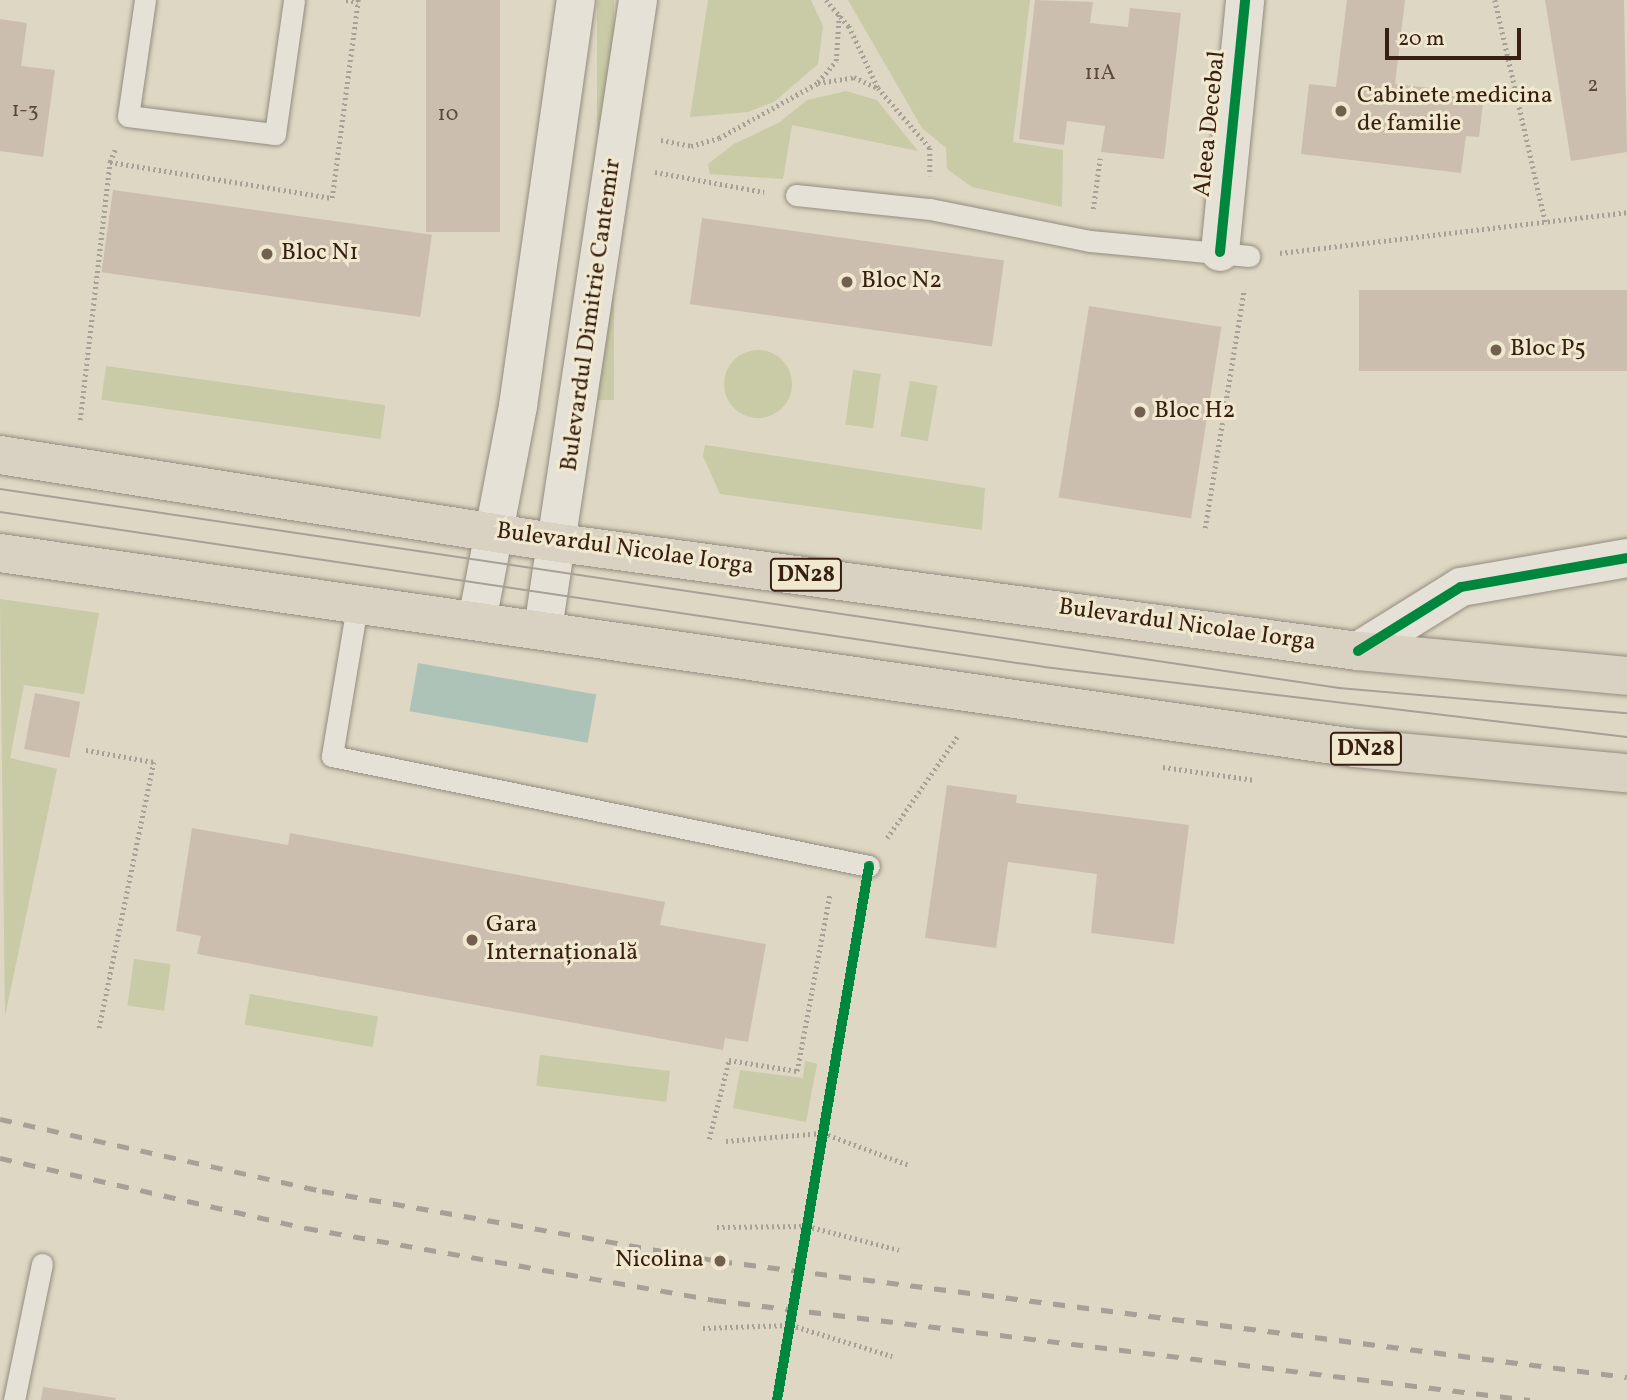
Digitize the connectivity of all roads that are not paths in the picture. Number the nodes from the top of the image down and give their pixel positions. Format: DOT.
graph roads {
  1 [pos="145,0"];
  2 [pos="294,0"];
  3 [pos="576,0"];
  4 [pos="638,0"];
  5 [pos="1245,0"];
  6 [pos="796,195"];
  7 [pos="1235,254"];
  8 [pos="0,455"];
  9 [pos="494,531"];
  10 [pos="559,544"];
  11 [pos="0,553"];
  12 [pos="1627,558"];
  13 [pos="357,606"];
  14 [pos="477,621"];
  15 [pos="543,629"];
  16 [pos="1359,651"];
  17 [pos="1627,676"];
  18 [pos="1627,773"];
  19 [pos="869,866"];
  20 [pos="42,1264"];
  21 [pos="15,1400"];
  1 -- 2 [label="lane"];
  3 -- 9 [label="main road"];
  4 -- 10 [label="main road, Bulevardul Dimitrie Cantemir"];
  5 -- 7 [label="main road, Aleea Decebal"];
  6 -- 7 [label="lane"];
  8 -- 9 [label="main road, Bulevardul Nicolae Iorga / DN28"];
  9 -- 10 [label="main road, Bulevardul Nicolae Iorga / DN28"];
  9 -- 14 [label="main road"];
  10 -- 15 [label="main road, Bulevardul Dimitrie Cantemir"];
  10 -- 16 [label="main road, Bulevardul Nicolae Iorga / DN28"];
  11 -- 13 [label="main road, DN28"];
  12 -- 16 [label="main road"];
  13 -- 14 [label="main road, DN28"];
  13 -- 19 [label="lane"];
  14 -- 15 [label="main road, DN28"];
  15 -- 18 [label="main road, DN28"];
  16 -- 17 [label="main road, Bulevardul Nicolae Iorga / DN28"];
  20 -- 21 [label="lane"];
}
